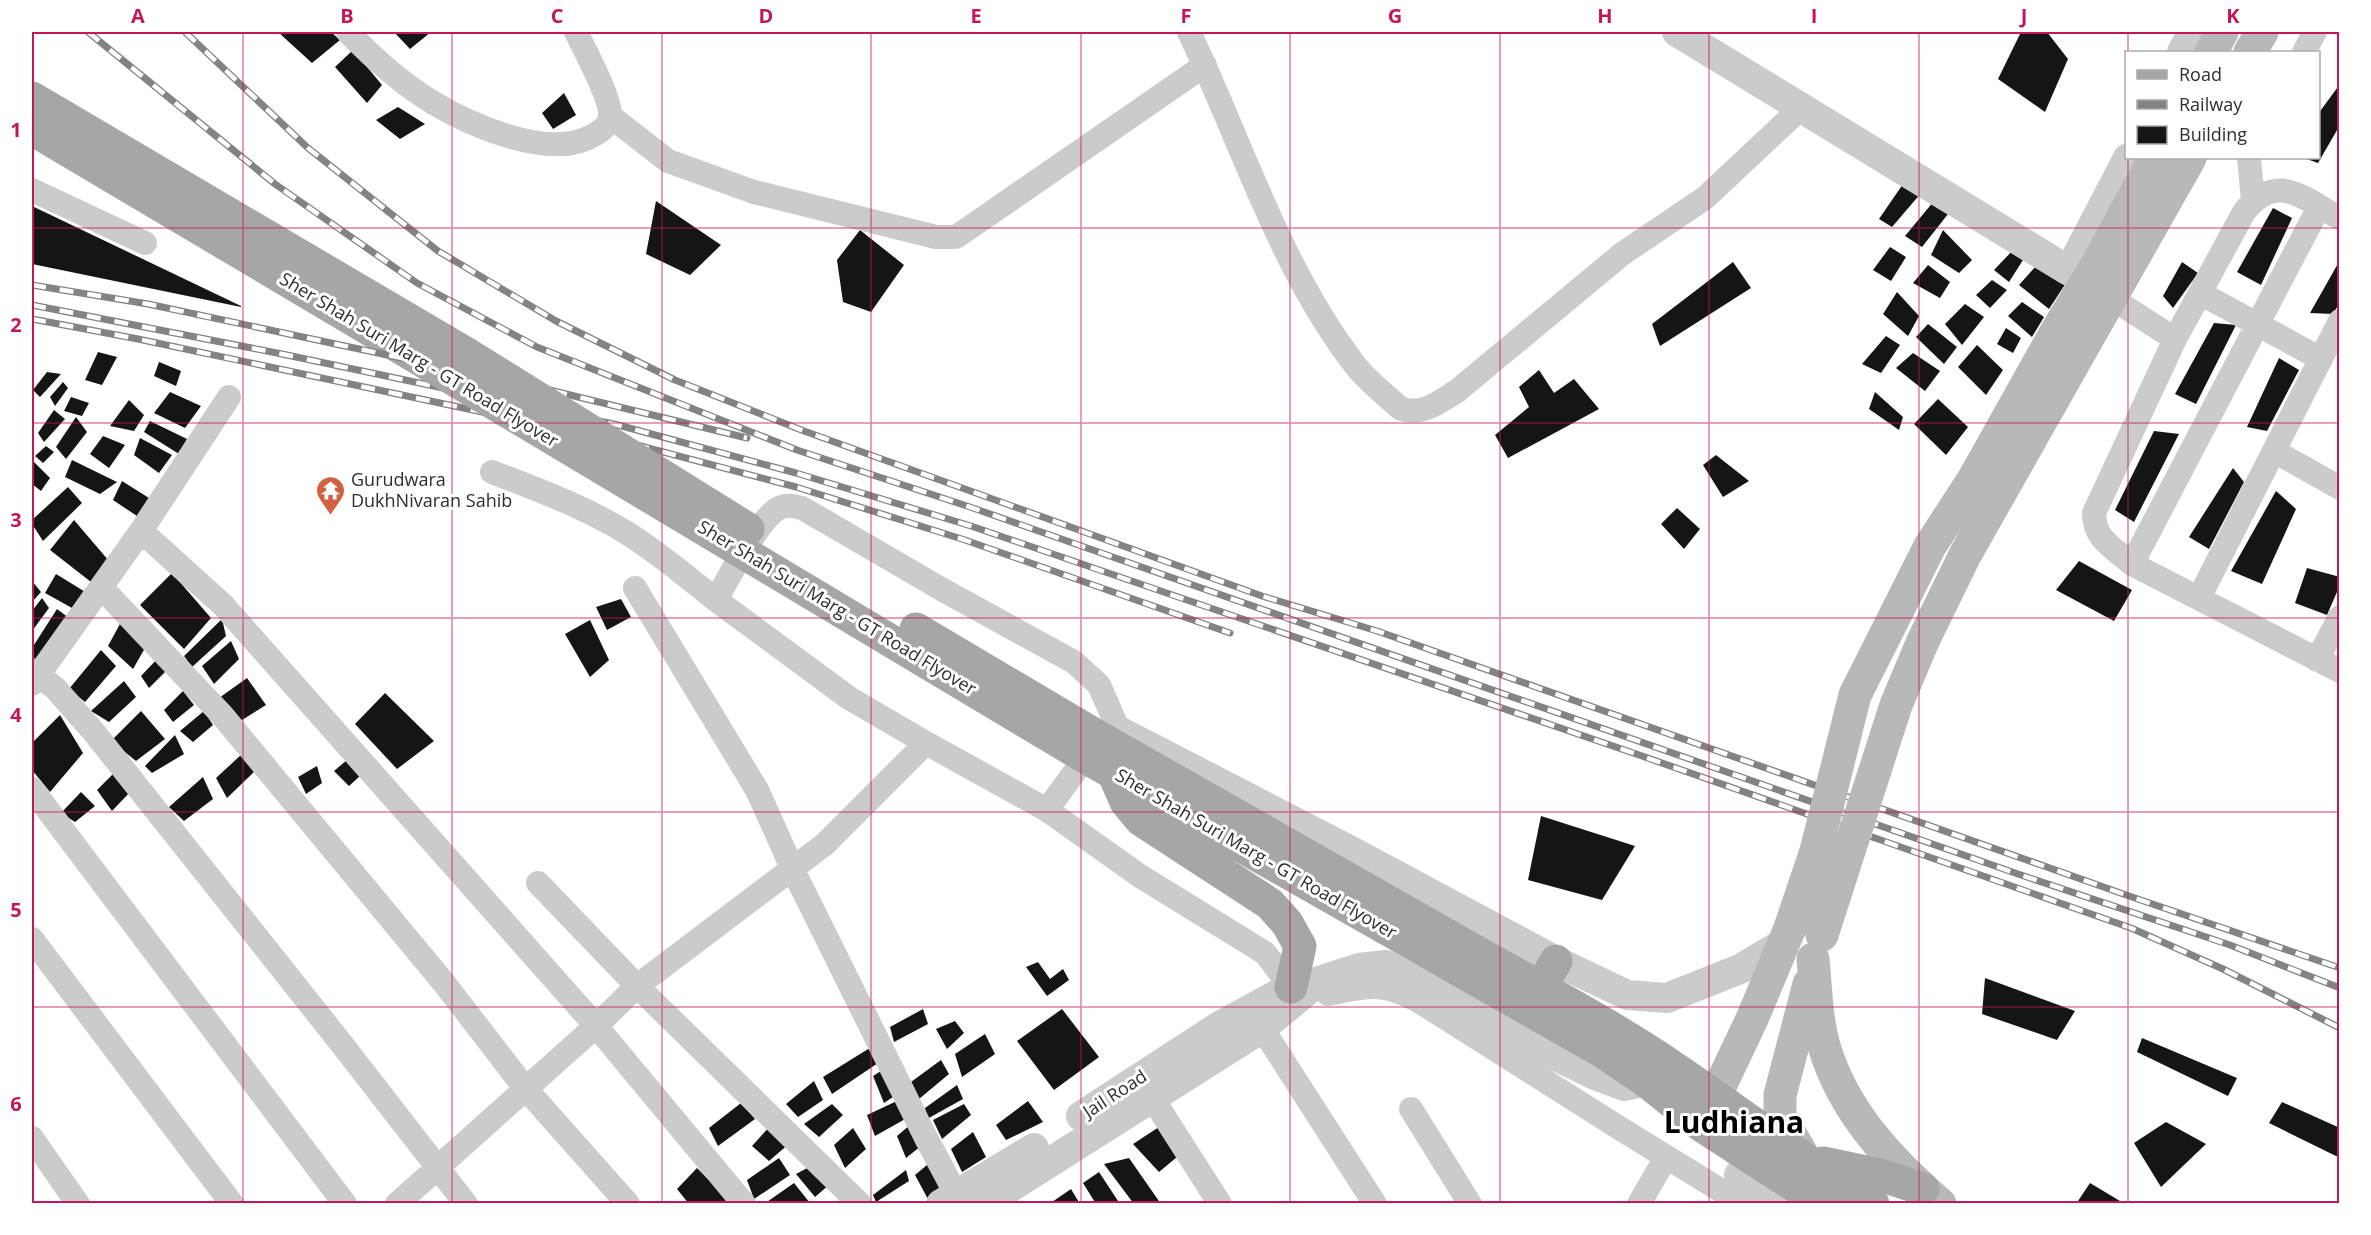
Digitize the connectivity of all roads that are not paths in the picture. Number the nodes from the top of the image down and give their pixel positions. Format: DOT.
graph roads {
  1 [pos="348,32"];
  2 [pos="576,32"];
  3 [pos="1189,32"];
  4 [pos="1677,32"];
  5 [pos="2193,32"];
  6 [pos="2222,32"];
  7 [pos="2262,32"];
  8 [pos="2316,32"];
  9 [pos="2183,51"];
  10 [pos="2212,51"];
  11 [pos="2251,51"];
  12 [pos="2305,51"];
  13 [pos="1205,65"];
  14 [pos="32,98"];
  15 [pos="1802,107"];
  16 [pos="610,116"];
  17 [pos="32,129"];
  18 [pos="2127,159"];
  19 [pos="2153,159"];
  20 [pos="2189,159"];
  21 [pos="2249,159"];
  22 [pos="32,190"];
  23 [pos="2253,201"];
  24 [pos="2329,213"];
  25 [pos="145,243"];
  26 [pos="2069,271"];
  27 [pos="2200,293"];
  28 [pos="2340,321"];
  29 [pos="2258,324"];
  30 [pos="2175,339"];
  31 [pos="2320,359"];
  32 [pos="229,397"];
  33 [pos="2274,451"];
  34 [pos="492,472"];
  35 [pos="2340,488"];
  36 [pos="141,531"];
  37 [pos="2132,564"];
  38 [pos="100,587"];
  39 [pos="635,588"];
  40 [pos="2199,598"];
  41 [pos="716,600"];
  42 [pos="2340,617"];
  43 [pos="2317,660"];
  44 [pos="2340,672"];
  45 [pos="34,677"];
  46 [pos="1111,733"];
  47 [pos="926,743"];
  48 [pos="1113,772"];
  49 [pos="32,789"];
  50 [pos="1047,810"];
  51 [pos="793,870"];
  52 [pos="538,883"];
  53 [pos="32,939"];
  54 [pos="1784,943"];
  55 [pos="1814,962"];
  56 [pos="1549,974"];
  57 [pos="1302,976"];
  58 [pos="637,986"];
  59 [pos="596,1026"];
  60 [pos="1262,1028"];
  61 [pos="1646,1081"];
  62 [pos="525,1088"];
  63 [pos="1151,1096"];
  64 [pos="1411,1110"];
  65 [pos="1708,1112"];
  66 [pos="1751,1122"];
  67 [pos="32,1138"];
  68 [pos="1666,1157"];
  69 [pos="1804,1158"];
  70 [pos="438,1168"];
  71 [pos="1741,1189"];
  72 [pos="1932,1196"];
  73 [pos="961,1200"];
  74 [pos="78,1203"];
  75 [pos="232,1203"];
  76 [pos="345,1203"];
  77 [pos="396,1203"];
  78 [pos="465,1203"];
  79 [pos="628,1203"];
  80 [pos="744,1203"];
  81 [pos="860,1203"];
  82 [pos="1220,1203"];
  83 [pos="1375,1203"];
  84 [pos="1470,1203"];
  85 [pos="1639,1203"];
  86 [pos="1783,1203"];
  87 [pos="1823,1203"];
  88 [pos="1873,1203"];
  1 -- 16 [label="street"];
  2 -- 16 [label="street"];
  3 -- 13 [label="street"];
  4 -- 15 [label="street"];
  5 -- 9 [label="street"];
  6 -- 10 [label="main road"];
  7 -- 11 [label="main road"];
  8 -- 12 [label="street"];
  13 -- 15 [label="street"];
  13 -- 16 [label="street"];
  14 -- 56 [label="main road, Sher Shah Suri Marg - GT Road Flyover, bridge"];
  15 -- 26 [label="street"];
  17 -- 48 [label="main road, Sher Shah Suri Marg - GT Road Flyover, bridge"];
  18 -- 26 [label="street"];
  19 -- 54 [label="main road, bridge"];
  20 -- 55 [label="main road, bridge"];
  21 -- 23 [label="street"];
  22 -- 25 [label="street"];
  23 -- 24 [label="street"];
  23 -- 27 [label="street"];
  24 -- 29 [label="street"];
  26 -- 30 [label="street"];
  27 -- 29 [label="street"];
  27 -- 30 [label="street"];
  28 -- 31 [label="street"];
  29 -- 31 [label="street"];
  29 -- 37 [label="street"];
  30 -- 37 [label="street"];
  31 -- 33 [label="street"];
  32 -- 36 [label="street"];
  33 -- 35 [label="street"];
  33 -- 40 [label="street"];
  34 -- 41 [label="street"];
  36 -- 38 [label="street"];
  36 -- 59 [label="street"];
  37 -- 40 [label="street"];
  38 -- 45 [label="street"];
  38 -- 62 [label="street"];
  39 -- 51 [label="street"];
  40 -- 43 [label="street"];
  41 -- 46 [label="street"];
  41 -- 47 [label="street"];
  42 -- 43 [label="street"];
  43 -- 44 [label="street"];
  45 -- 70 [label="street"];
  46 -- 50 [label="street"];
  46 -- 56 [label="street"];
  47 -- 50 [label="street"];
  47 -- 51 [label="street"];
  48 -- 57 [label="main road"];
  48 -- 61 [label="main road, Sher Shah Suri Marg - GT Road Flyover, bridge"];
  49 -- 76 [label="street"];
  50 -- 57 [label="street"];
  51 -- 58 [label="street"];
  51 -- 73 [label="street"];
  52 -- 58 [label="street"];
  53 -- 75 [label="street"];
  54 -- 56 [label="street"];
  54 -- 65 [label="main road"];
  55 -- 66 [label="main road"];
  55 -- 69 [label="main road"];
  55 -- 72 [label="main road"];
  56 -- 65 [label="main road, Sher Shah Suri Marg - GT Road Flyover"];
  57 -- 60 [label="street, Jail Road"];
  57 -- 61 [label="street"];
  57 -- 68 [label="street"];
  57 -- 73 [label="street, Jail Road"];
  58 -- 59 [label="street"];
  58 -- 81 [label="street"];
  59 -- 62 [label="street"];
  59 -- 80 [label="street"];
  60 -- 63 [label="street, Jail Road"];
  60 -- 83 [label="street"];
  61 -- 65 [label="main road, Sher Shah Suri Marg - GT Road Flyover"];
  62 -- 70 [label="street"];
  62 -- 79 [label="street"];
  63 -- 73 [label="street, Jail Road"];
  63 -- 82 [label="street"];
  64 -- 84 [label="street"];
  65 -- 66 [label="main road"];
  65 -- 71 [label="main road"];
  65 -- 87 [label="main road"];
  66 -- 69 [label="main road"];
  67 -- 74 [label="street"];
  68 -- 71 [label="street"];
  68 -- 85 [label="street"];
  69 -- 72 [label="main road"];
  69 -- 88 [label="main road"];
  70 -- 77 [label="street"];
  70 -- 78 [label="street"];
  71 -- 86 [label="street"];
}
